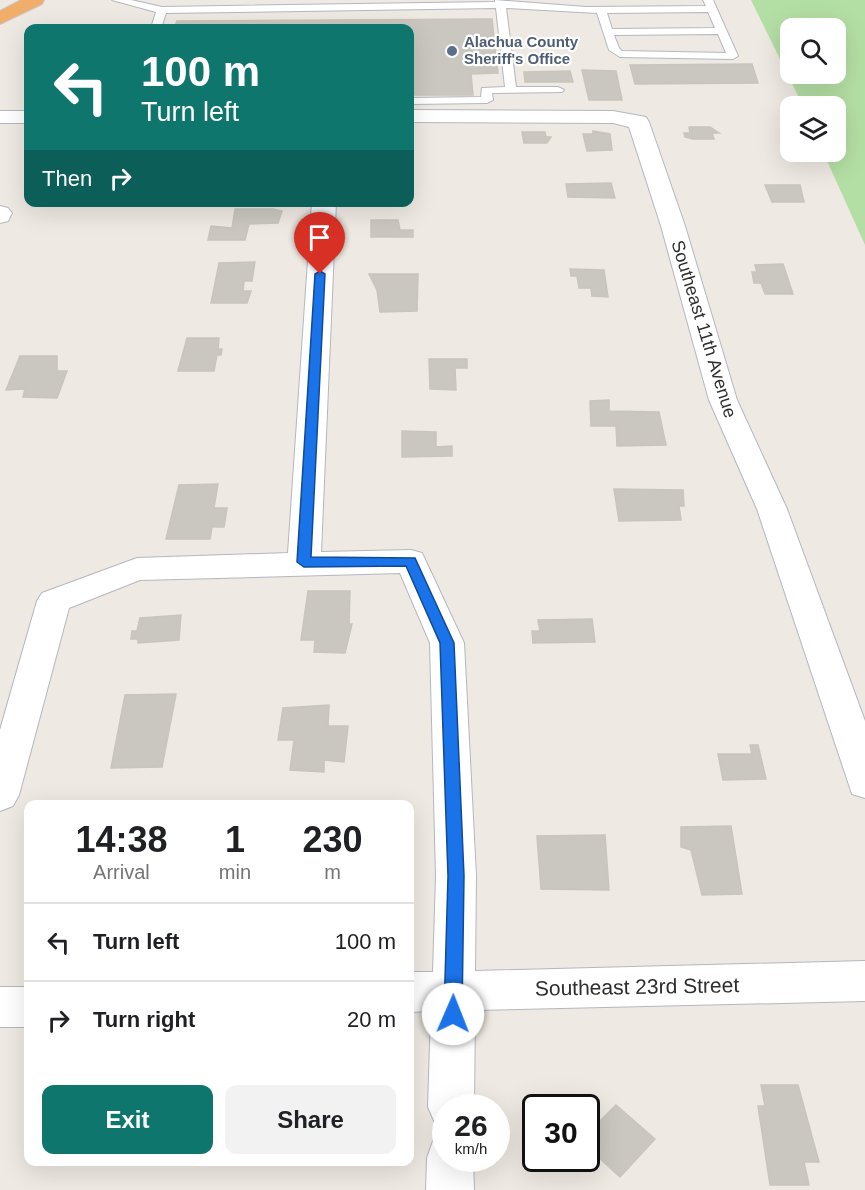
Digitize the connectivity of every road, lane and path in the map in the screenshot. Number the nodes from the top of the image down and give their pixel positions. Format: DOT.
graph roads {
  1 [pos="35,0"];
  2 [pos="117,0"];
  3 [pos="436,3"];
  4 [pos="500,3"];
  5 [pos="257,4"];
  6 [pos="318,4"];
  7 [pos="377,4"];
  8 [pos="201,5"];
  9 [pos="710,5"];
  10 [pos="162,10"];
  11 [pos="601,10"];
  12 [pos="0,18"];
  13 [pos="157,24"];
  14 [pos="722,31"];
  15 [pos="609,32"];
  16 [pos="558,90"];
  17 [pos="414,101"];
  18 [pos="514,103"];
  19 [pos="414,116"];
  20 [pos="0,117"];
  21 [pos="24,117"];
  22 [pos="324,207"];
  23 [pos="304,562"];
  24 [pos="865,783"];
  25 [pos="0,795"];
  26 [pos="865,981"];
  27 [pos="454,990"];
  28 [pos="414,992"];
  29 [pos="0,1007"];
  30 [pos="24,1007"];
  31 [pos="451,1094"];
  32 [pos="450,1172"];
  33 [pos="450,1190"];
  1 -- 12 [label="highway"];
  2 -- 10 [label="lane"];
  3 -- 4 [label="lane"];
  3 -- 7 [label="lane"];
  4 -- 11 [label="lane"];
  4 -- 18 [label="lane"];
  5 -- 6 [label="lane"];
  5 -- 8 [label="lane"];
  6 -- 7 [label="lane"];
  8 -- 10 [label="lane"];
  9 -- 11 [label="lane"];
  9 -- 14 [label="lane"];
  10 -- 13 [label="lane"];
  11 -- 15 [label="lane"];
  14 -- 15 [label="lane"];
  14 -- 15 [label="lane"];
  16 -- 18 [label="lane"];
  17 -- 18 [label="lane"];
  18 -- 19 [label="street"];
  18 -- 24 [label="street, Southeast 11th Avenue"];
  20 -- 21 [label="street"];
  22 -- 23 [label="street"];
  23 -- 25 [label="street"];
  23 -- 27 [label="street"];
  26 -- 27 [label="street, Southeast 23rd Street"];
  27 -- 28 [label="street, Southeast 23rd Street"];
  27 -- 31 [label="street"];
  29 -- 30 [label="street"];
  32 -- 33 [label="street"];
}
